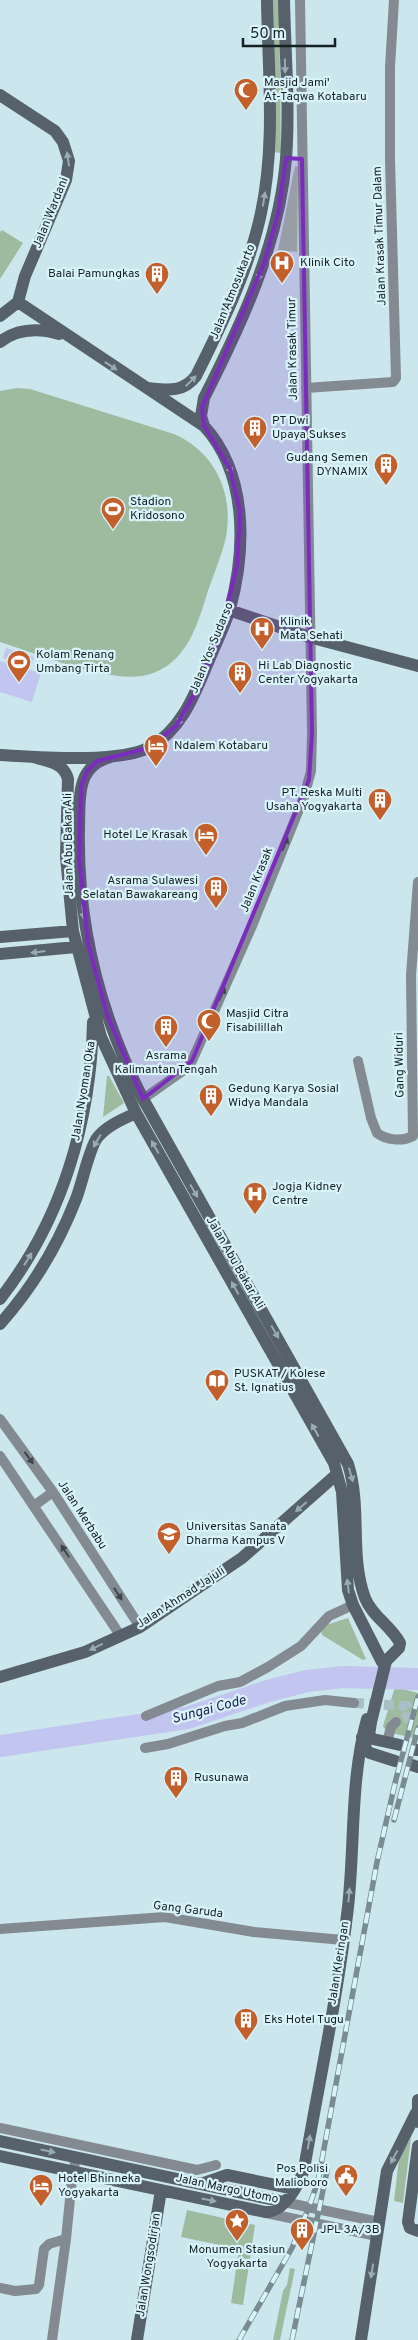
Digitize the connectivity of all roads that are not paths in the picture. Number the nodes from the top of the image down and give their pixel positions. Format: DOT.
graph roads {
  1 [pos="267,0"];
  2 [pos="284,0"];
  3 [pos="300,0"];
  4 [pos="394,0"];
  5 [pos="0,95"];
  6 [pos="269,157"];
  7 [pos="286,158"];
  8 [pos="302,159"];
  9 [pos="258,229"];
  10 [pos="273,233"];
  11 [pos="238,285"];
  12 [pos="253,292"];
  13 [pos="18,302"];
  14 [pos="0,316"];
  15 [pos="71,338"];
  16 [pos="0,342"];
  17 [pos="145,388"];
  18 [pos="306,388"];
  19 [pos="204,426"];
  20 [pos="229,610"];
  21 [pos="309,637"];
  22 [pos="418,666"];
  23 [pos="0,756"];
  24 [pos="33,757"];
  25 [pos="111,757"];
  26 [pos="418,882"];
  27 [pos="72,931"];
  28 [pos="0,937"];
  29 [pos="76,947"];
  30 [pos="0,954"];
  31 [pos="94,1015"];
  32 [pos="415,1053"];
  33 [pos="358,1061"];
  34 [pos="143,1099"];
  35 [pos="136,1113"];
  36 [pos="0,1299"];
  37 [pos="0,1324"];
  38 [pos="0,1419"];
  39 [pos="0,1456"];
  40 [pos="337,1474"];
  41 [pos="53,1492"];
  42 [pos="35,1505"];
  43 [pos="353,1605"];
  44 [pos="140,1627"];
  45 [pos="120,1635"];
  46 [pos="384,1661"];
  47 [pos="0,1677"];
  48 [pos="354,1704"];
  49 [pos="146,1716"];
  50 [pos="369,1720"];
  51 [pos="396,1722"];
  52 [pos="362,1737"];
  53 [pos="393,1744"];
  54 [pos="146,1748"];
  55 [pos="395,1761"];
  56 [pos="0,1929"];
  57 [pos="343,1940"];
  58 [pos="418,2100"];
  59 [pos="417,2119"];
  60 [pos="0,2128"];
  61 [pos="3,2141"];
  62 [pos="418,2146"];
  63 [pos="2,2156"];
  64 [pos="76,2157"];
  65 [pos="216,2165"];
  66 [pos="120,2166"];
  67 [pos="150,2166"];
  68 [pos="74,2171"];
  69 [pos="181,2173"];
  70 [pos="117,2181"];
  71 [pos="201,2184"];
  72 [pos="295,2189"];
  73 [pos="161,2190"];
  74 [pos="284,2202"];
  75 [pos="265,2212"];
  76 [pos="379,2222"];
  77 [pos="416,2231"];
  78 [pos="377,2236"];
  79 [pos="66,2239"];
  80 [pos="0,2288"];
  81 [pos="52,2340"];
  82 [pos="137,2340"];
  83 [pos="361,2340"];
  1 -- 6 [label="main road, Jalan Atmosukarto"];
  2 -- 7 [label="main road, Jalan Atmosukarto, one-way"];
  3 -- 8 [label="street, Jalan Krasak Timur"];
  4 -- 18 [label="street, Jalan Krasak Timur Dalam"];
  13 -- 5 [label="main road, Jalan Wardani, one-way"];
  6 -- 7 [label="main road"];
  9 -- 6 [label="main road, Jalan Atmosukarto, one-way"];
  7 -- 8 [label="street"];
  7 -- 10 [label="main road, Jalan Atmosukarto"];
  8 -- 18 [label="street, Jalan Krasak Timur"];
  9 -- 10 [label="main road"];
  9 -- 11 [label="main road, Jalan Atmosukarto"];
  10 -- 12 [label="main road, Jalan Atmosukarto, one-way"];
  11 -- 12 [label="main road"];
  17 -- 11 [label="main road, Jalan Atmosukarto, one-way"];
  12 -- 19 [label="main road, Jalan Atmosukarto"];
  13 -- 14 [label="main road"];
  13 -- 15 [label="main road, Jalan Yos Sudarso"];
  15 -- 16 [label="main road"];
  15 -- 17 [label="main road, Jalan Yos Sudarso, one-way"];
  17 -- 19 [label="main road, Jalan Yos Sudarso"];
  18 -- 21 [label="street, Jalan Krasak Timur"];
  19 -- 20 [label="main road, Jalan Yos Sudarso, one-way"];
  20 -- 21 [label="main road"];
  20 -- 25 [label="main road, Jalan Yos Sudarso, one-way"];
  21 -- 22 [label="main road"];
  34 -- 21 [label="street, Jalan Krasak, one-way"];
  23 -- 24 [label="main road, Jalan Yos Sudarso"];
  24 -- 25 [label="main road, Jalan Yos Sudarso"];
  24 -- 27 [label="main road, Jalan Abu Bakar Ali"];
  25 -- 34 [label="main road, Jalan Abu Bakar Ali, one-way"];
  26 -- 32 [label="street, Gang Widuri"];
  27 -- 28 [label="main road"];
  27 -- 29 [label="main road, Jalan Abu Bakar Ali"];
  29 -- 30 [label="main road, one-way"];
  29 -- 31 [label="main road, Jalan Abu Bakar Ali"];
  31 -- 35 [label="main road, Jalan Abu Bakar Ali"];
  36 -- 31 [label="main road, Jalan Nyoman Oka, one-way"];
  32 -- 33 [label="street, Gang Widuri"];
  34 -- 46 [label="main road, Jalan Abu Bakar Ali, one-way"];
  35 -- 37 [label="main road, Jalan Nyoman Oka, one-way"];
  40 -- 35 [label="main road, Jalan Abu Bakar Ali, one-way"];
  38 -- 41 [label="street, Jalan Merbabu, one-way"];
  39 -- 42 [label="street"];
  43 -- 40 [label="main road, Jalan Abu Bakar Ali, one-way"];
  40 -- 44 [label="main road, Jalan Ahmad Jajuli, one-way"];
  41 -- 42 [label="street"];
  41 -- 44 [label="street, Jalan Merbabu, one-way"];
  45 -- 42 [label="street, one-way"];
  43 -- 46 [label="main road, Jalan Abu Bakar Ali"];
  43 -- 49 [label="street"];
  44 -- 45 [label="main road, Jalan Ahmad Jajuli"];
  45 -- 47 [label="main road, Jalan Ahmad Jajuli, one-way"];
  46 -- 50 [label="main road, Jalan Kleringan"];
  48 -- 54 [label="street"];
  50 -- 52 [label="main road, Jalan Kleringan"];
  50 -- 53 [label="main road"];
  51 -- 53 [label="street"];
  52 -- 55 [label="main road"];
  57 -- 52 [label="main road, Jalan Kleringan, one-way"];
  56 -- 57 [label="street, Gang Garuda"];
  72 -- 57 [label="main road, Jalan Kleringan, one-way"];
  58 -- 59 [label="main road"];
  59 -- 76 [label="main road, one-way"];
  60 -- 67 [label="street"];
  61 -- 63 [label="main road"];
  61 -- 64 [label="main road, Jalan Margo Utomo, one-way"];
  62 -- 77 [label="main road"];
  63 -- 68 [label="main road, Jalan Margo Utomo"];
  64 -- 66 [label="main road, Jalan Margo Utomo"];
  64 -- 68 [label="street"];
  65 -- 69 [label="street"];
  66 -- 67 [label="main road, Jalan Margo Utomo"];
  66 -- 70 [label="main road"];
  67 -- 69 [label="main road, Jalan Margo Utomo"];
  68 -- 70 [label="main road, Jalan Margo Utomo"];
  68 -- 79 [label="street"];
  69 -- 71 [label="main road, Jalan Margo Utomo"];
  70 -- 73 [label="main road, Jalan Margo Utomo"];
  71 -- 72 [label="main road"];
  71 -- 74 [label="main road, Jalan Margo Utomo"];
  72 -- 74 [label="main road, Jalan Kleringan"];
  73 -- 75 [label="main road, Jalan Margo Utomo, one-way"];
  73 -- 82 [label="main road, Jalan Wongsodirjan"];
  74 -- 75 [label="main road, Jalan Margo Utomo"];
  74 -- 76 [label="street"];
  75 -- 78 [label="street"];
  76 -- 78 [label="main road"];
  78 -- 83 [label="main road, one-way"];
  79 -- 80 [label="street"];
  79 -- 81 [label="street"];
}
